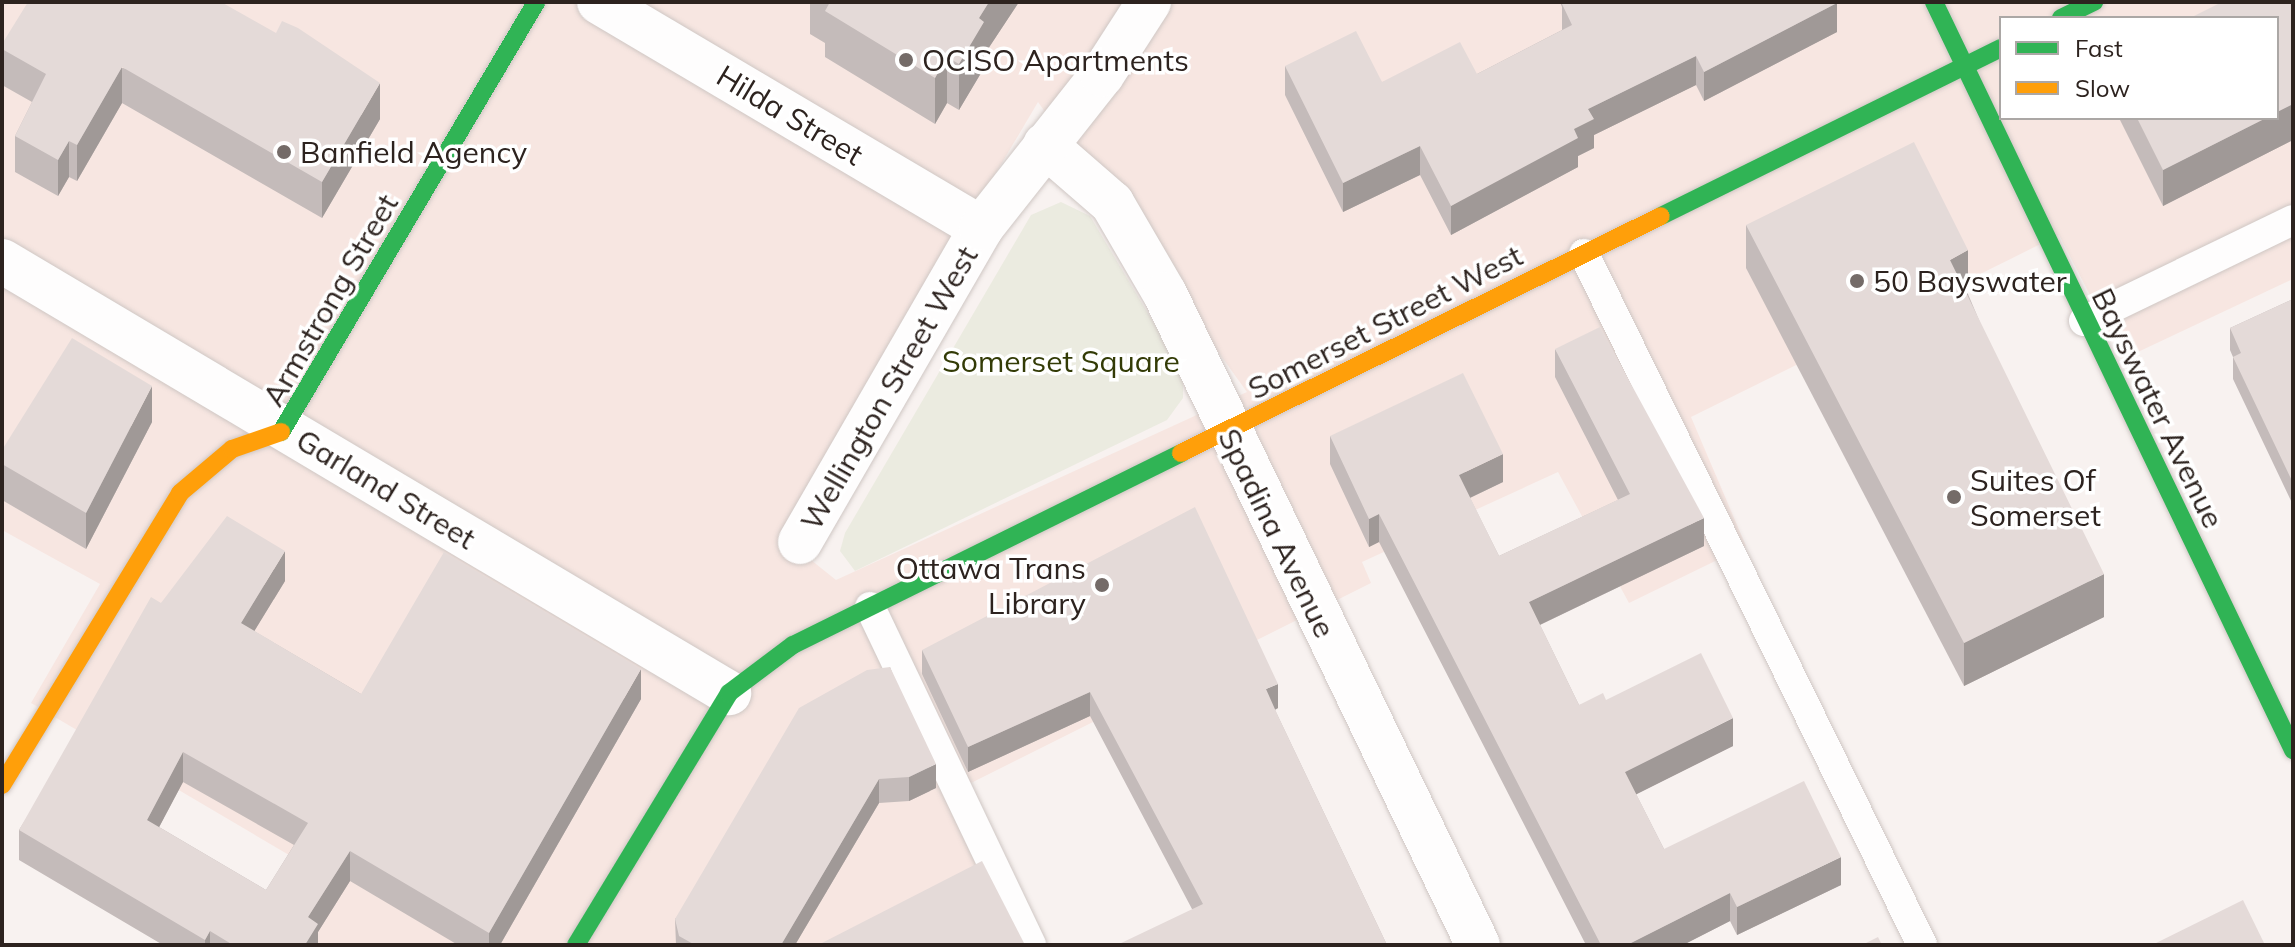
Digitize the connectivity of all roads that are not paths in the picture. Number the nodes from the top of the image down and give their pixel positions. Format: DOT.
graph roads {
  1 [pos="536,2"];
  2 [pos="599,2"];
  3 [pos="1149,2"];
  4 [pos="1934,2"];
  5 [pos="2094,2"];
  6 [pos="2065,16"];
  7 [pos="1999,49"];
  8 [pos="1965,65"];
  9 [pos="1045,145"];
  10 [pos="2293,220"];
  11 [pos="981,228"];
  12 [pos="1584,254"];
  13 [pos="2,261"];
  14 [pos="2084,321"];
  15 [pos="287,430"];
  16 [pos="1228,432"];
  17 [pos="800,542"];
  18 [pos="870,607"];
  19 [pos="729,693"];
  20 [pos="2293,750"];
  21 [pos="2,785"];
  22 [pos="576,945"];
  23 [pos="1031,945"];
  24 [pos="1478,945"];
  25 [pos="1922,945"];
  1 -- 15 [label="street, Armstrong Street"];
  2 -- 11 [label="street, Hilda Street"];
  3 -- 9 [label="street, Wellington Street West"];
  4 -- 8 [label="street, Bayswater Avenue"];
  5 -- 6 [label="street"];
  7 -- 8 [label="street, Somerset Street West"];
  8 -- 12 [label="street, Somerset Street West"];
  8 -- 14 [label="street, Bayswater Avenue"];
  9 -- 11 [label="street, Wellington Street West"];
  9 -- 16 [label="street, Spadina Avenue"];
  10 -- 14 [label="lane"];
  11 -- 17 [label="street, Wellington Street West"];
  12 -- 16 [label="street, Somerset Street West"];
  12 -- 25 [label="lane"];
  13 -- 15 [label="street, Garland Street"];
  14 -- 20 [label="street, Bayswater Avenue"];
  15 -- 19 [label="street, Garland Street"];
  15 -- 21 [label="street, Armstrong Street"];
  16 -- 18 [label="street, Somerset Street West"];
  16 -- 24 [label="street, Spadina Avenue"];
  18 -- 19 [label="street, Somerset Street West"];
  18 -- 23 [label="lane"];
  19 -- 22 [label="street"];
}
